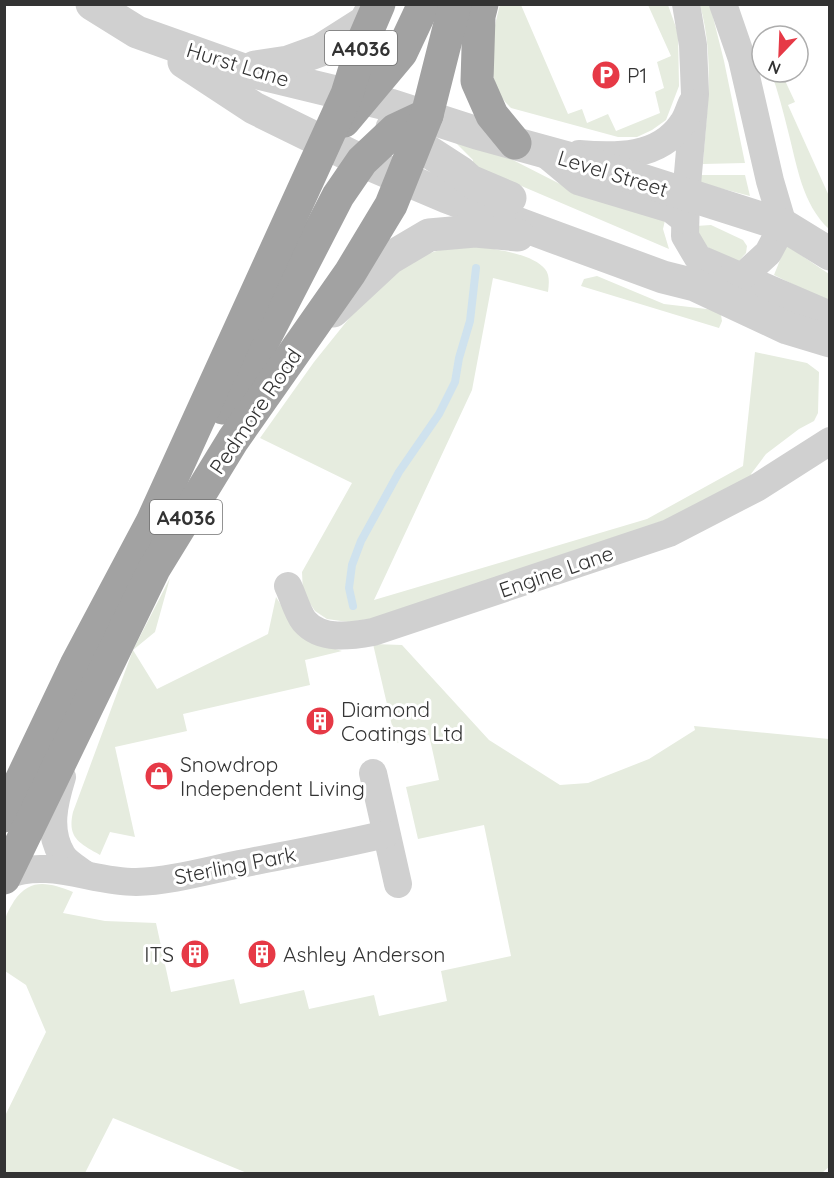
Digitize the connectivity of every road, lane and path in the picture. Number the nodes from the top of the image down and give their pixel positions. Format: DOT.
graph roads {
  1 [pos="92,4"];
  2 [pos="377,4"];
  3 [pos="424,4"];
  4 [pos="455,4"];
  5 [pos="482,4"];
  6 [pos="686,4"];
  7 [pos="723,4"];
  8 [pos="137,32"];
  9 [pos="241,69"];
  10 [pos="695,94"];
  11 [pos="385,113"];
  12 [pos="325,143"];
  13 [pos="528,147"];
  14 [pos="362,161"];
  15 [pos="403,178"];
  16 [pos="686,208"];
  17 [pos="783,225"];
  18 [pos="830,254"];
  19 [pos="663,277"];
  20 [pos="735,289"];
  21 [pos="830,315"];
  22 [pos="830,341"];
  23 [pos="302,342"];
  24 [pos="830,441"];
  25 [pos="152,522"];
  26 [pos="288,586"];
  27 [pos="75,730"];
  28 [pos="373,773"];
  29 [pos="4,816"];
  30 [pos="386,834"];
  31 [pos="83,873"];
  32 [pos="5,876"];
  33 [pos="398,884"];
  1 -- 8 [label="street, Hurst Lane"];
  2 -- 9 [label="street"];
  2 -- 11 [label="highway, Pedmore Road / A4036"];
  3 -- 11 [label="highway"];
  4 -- 11 [label="highway, Pedmore Road / A4036"];
  5 -- 13 [label="highway"];
  6 -- 10 [label="street"];
  7 -- 17 [label="street"];
  8 -- 9 [label="street, Hurst Lane"];
  8 -- 12 [label="street"];
  9 -- 11 [label="street, Hurst Lane"];
  10 -- 13 [label="street"];
  10 -- 16 [label="street"];
  11 -- 12 [label="highway, Pedmore Road / A4036"];
  11 -- 13 [label="street, Level Street"];
  11 -- 14 [label="highway"];
  11 -- 15 [label="highway, Pedmore Road / A4036"];
  11 -- 19 [label="street"];
  12 -- 14 [label="street"];
  12 -- 25 [label="highway, Pedmore Road / A4036"];
  13 -- 16 [label="street, Level Street"];
  14 -- 15 [label="street"];
  14 -- 25 [label="highway"];
  15 -- 19 [label="street"];
  15 -- 23 [label="highway, Pedmore Road / A4036"];
  16 -- 17 [label="street, Level Street"];
  16 -- 20 [label="street"];
  17 -- 18 [label="street, Level Street"];
  17 -- 20 [label="street"];
  19 -- 20 [label="street"];
  20 -- 21 [label="street"];
  20 -- 22 [label="street"];
  20 -- 23 [label="street"];
  23 -- 27 [label="highway, Pedmore Road / A4036"];
  24 -- 26 [label="street, Engine Lane"];
  25 -- 29 [label="highway, Pedmore Road / A4036"];
  27 -- 31 [label="street, Sterling Park"];
  27 -- 32 [label="highway, Pedmore Road / A4036"];
  28 -- 30 [label="street"];
  30 -- 31 [label="street, Sterling Park"];
  30 -- 33 [label="street"];
  31 -- 32 [label="street, Sterling Park"];
}
